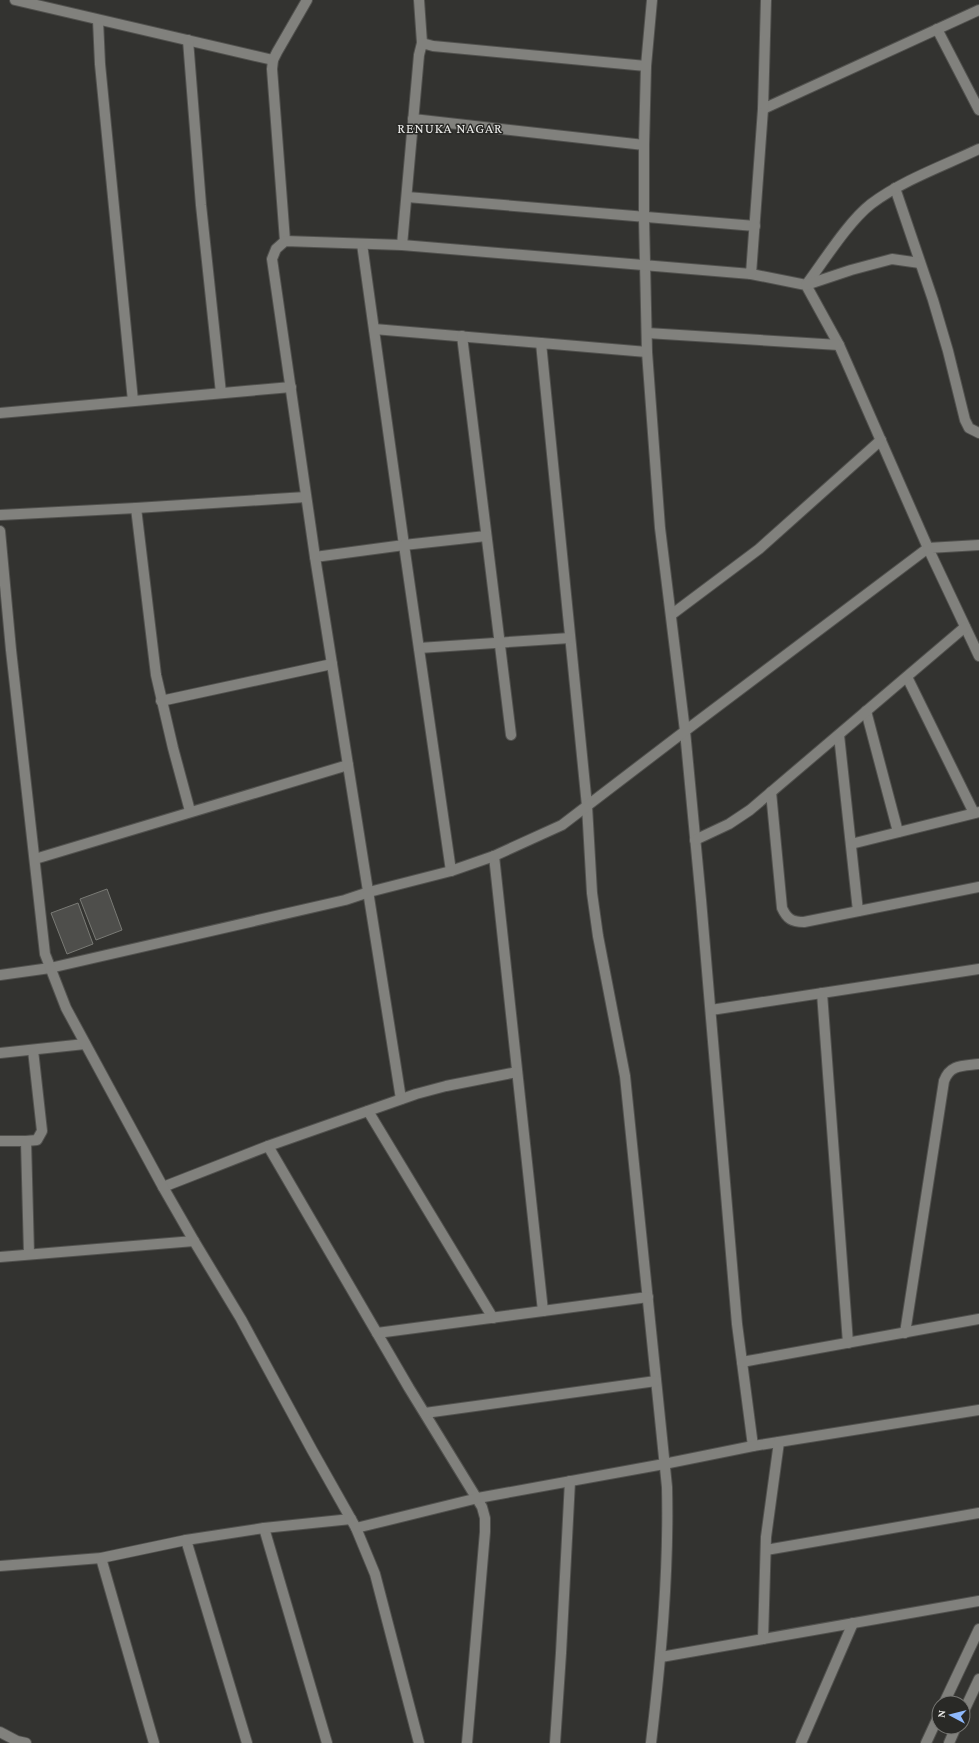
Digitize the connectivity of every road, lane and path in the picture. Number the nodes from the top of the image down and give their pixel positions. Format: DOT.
graph roads {
  1 [pos="15,0"];
  2 [pos="307,0"];
  3 [pos="419,0"];
  4 [pos="652,0"];
  5 [pos="766,0"];
  6 [pos="979,10"];
  7 [pos="98,20"];
  8 [pos="937,29"];
  9 [pos="188,40"];
  10 [pos="422,43"];
  11 [pos="273,60"];
  12 [pos="646,66"];
  13 [pos="763,109"];
  14 [pos="979,110"];
  15 [pos="413,119"];
  16 [pos="644,145"];
  17 [pos="979,149"];
  18 [pos="895,188"];
  19 [pos="407,197"];
  20 [pos="644,218"];
  21 [pos="755,226"];
  22 [pos="285,241"];
  23 [pos="362,244"];
  24 [pos="402,245"];
  25 [pos="920,263"];
  26 [pos="645,266"];
  27 [pos="751,274"];
  28 [pos="806,285"];
  29 [pos="374,329"];
  30 [pos="647,333"];
  31 [pos="462,336"];
  32 [pos="541,343"];
  33 [pos="839,345"];
  34 [pos="647,352"];
  35 [pos="291,388"];
  36 [pos="221,393"];
  37 [pos="133,400"];
  38 [pos="0,413"];
  39 [pos="979,433"];
  40 [pos="881,440"];
  41 [pos="306,496"];
  42 [pos="136,508"];
  43 [pos="0,515"];
  44 [pos="0,532"];
  45 [pos="486,536"];
  46 [pos="404,545"];
  47 [pos="979,545"];
  48 [pos="928,548"];
  49 [pos="315,557"];
  50 [pos="671,614"];
  51 [pos="965,627"];
  52 [pos="570,638"];
  53 [pos="500,643"];
  54 [pos="418,648"];
  55 [pos="979,656"];
  56 [pos="332,664"];
  57 [pos="906,677"];
  58 [pos="162,701"];
  59 [pos="866,711"];
  60 [pos="685,731"];
  61 [pos="839,734"];
  62 [pos="511,735"];
  63 [pos="348,765"];
  64 [pos="771,792"];
  65 [pos="587,806"];
  66 [pos="190,811"];
  67 [pos="976,812"];
  68 [pos="898,832"];
  69 [pos="696,840"];
  70 [pos="851,844"];
  71 [pos="494,856"];
  72 [pos="35,859"];
  73 [pos="451,871"];
  74 [pos="979,887"];
  75 [pos="369,892"];
  76 [pos="858,912"];
  77 [pos="50,968"];
  78 [pos="979,969"];
  79 [pos="0,975"];
  80 [pos="822,993"];
  81 [pos="711,1010"];
  82 [pos="85,1044"];
  83 [pos="33,1050"];
  84 [pos="0,1053"];
  85 [pos="979,1064"];
  86 [pos="517,1072"];
  87 [pos="401,1099"];
  88 [pos="368,1111"];
  89 [pos="0,1141"];
  90 [pos="26,1141"];
  91 [pos="268,1146"];
  92 [pos="163,1187"];
  93 [pos="194,1242"];
  94 [pos="29,1254"];
  95 [pos="0,1257"];
  96 [pos="648,1297"];
  97 [pos="543,1311"];
  98 [pos="493,1318"];
  99 [pos="979,1319"];
  100 [pos="378,1333"];
  101 [pos="905,1333"];
  102 [pos="848,1343"];
  103 [pos="742,1362"];
  104 [pos="656,1381"];
  105 [pos="979,1410"];
  106 [pos="425,1413"];
  107 [pos="779,1442"];
  108 [pos="752,1446"];
  109 [pos="664,1464"];
  110 [pos="570,1481"];
  111 [pos="478,1498"];
  112 [pos="979,1514"];
  113 [pos="354,1523"];
  114 [pos="264,1528"];
  115 [pos="186,1540"];
  116 [pos="766,1550"];
  117 [pos="101,1558"];
  118 [pos="0,1566"];
  119 [pos="979,1601"];
  120 [pos="853,1623"];
  121 [pos="979,1629"];
  122 [pos="763,1639"];
  123 [pos="661,1657"];
  124 [pos="979,1679"];
  125 [pos="948,1695"];
  126 [pos="971,1696"];
  127 [pos="0,1732"];
  128 [pos="931,1732"];
  129 [pos="20,1742"];
  130 [pos="154,1743"];
  131 [pos="247,1743"];
  132 [pos="327,1743"];
  133 [pos="419,1743"];
  134 [pos="467,1743"];
  135 [pos="555,1743"];
  136 [pos="651,1743"];
  137 [pos="801,1743"];
  138 [pos="926,1743"];
  1 -- 7 [label="street"];
  2 -- 11 [label="street"];
  3 -- 10 [label="street"];
  4 -- 12 [label="street"];
  5 -- 13 [label="street"];
  6 -- 8 [label="street"];
  7 -- 9 [label="street"];
  7 -- 37 [label="street"];
  8 -- 13 [label="street"];
  8 -- 14 [label="street"];
  9 -- 11 [label="street"];
  9 -- 36 [label="street"];
  10 -- 12 [label="street"];
  10 -- 15 [label="street"];
  11 -- 22 [label="street"];
  12 -- 16 [label="street"];
  13 -- 21 [label="street"];
  15 -- 16 [label="street"];
  15 -- 19 [label="street"];
  16 -- 20 [label="street"];
  17 -- 18 [label="street"];
  18 -- 25 [label="street"];
  18 -- 28 [label="street"];
  19 -- 20 [label="street"];
  19 -- 24 [label="street"];
  20 -- 21 [label="street"];
  20 -- 26 [label="street"];
  21 -- 27 [label="street"];
  22 -- 23 [label="street"];
  22 -- 35 [label="street"];
  23 -- 24 [label="street"];
  23 -- 29 [label="street"];
  24 -- 26 [label="street"];
  25 -- 28 [label="street"];
  25 -- 39 [label="street"];
  26 -- 27 [label="street"];
  26 -- 30 [label="street"];
  27 -- 28 [label="street"];
  28 -- 33 [label="street"];
  29 -- 31 [label="street"];
  29 -- 46 [label="street"];
  30 -- 33 [label="street"];
  30 -- 34 [label="street"];
  31 -- 32 [label="street"];
  31 -- 45 [label="street"];
  32 -- 34 [label="street"];
  32 -- 52 [label="street"];
  33 -- 40 [label="street"];
  34 -- 50 [label="street"];
  35 -- 36 [label="street"];
  35 -- 41 [label="street"];
  36 -- 37 [label="street"];
  37 -- 38 [label="street"];
  40 -- 48 [label="street"];
  40 -- 50 [label="street"];
  41 -- 42 [label="street"];
  41 -- 49 [label="street"];
  42 -- 43 [label="street"];
  42 -- 58 [label="street"];
  44 -- 72 [label="street"];
  45 -- 46 [label="street"];
  45 -- 53 [label="street"];
  46 -- 49 [label="street"];
  46 -- 54 [label="street"];
  47 -- 48 [label="street"];
  48 -- 51 [label="street"];
  48 -- 60 [label="street"];
  49 -- 56 [label="street"];
  50 -- 60 [label="street"];
  51 -- 55 [label="street"];
  51 -- 57 [label="street"];
  52 -- 53 [label="street"];
  52 -- 65 [label="street"];
  53 -- 54 [label="street"];
  53 -- 62 [label="street"];
  54 -- 73 [label="street"];
  56 -- 58 [label="street"];
  56 -- 63 [label="street"];
  57 -- 59 [label="street"];
  57 -- 67 [label="street"];
  58 -- 66 [label="street"];
  59 -- 61 [label="street"];
  59 -- 68 [label="street"];
  60 -- 65 [label="street"];
  60 -- 69 [label="street"];
  61 -- 64 [label="street"];
  61 -- 70 [label="street"];
  63 -- 66 [label="street"];
  63 -- 75 [label="street"];
  64 -- 69 [label="street"];
  64 -- 76 [label="street"];
  65 -- 71 [label="street"];
  65 -- 96 [label="street"];
  66 -- 72 [label="street"];
  67 -- 68 [label="street"];
  68 -- 70 [label="street"];
  69 -- 81 [label="street"];
  70 -- 76 [label="street"];
  71 -- 73 [label="street"];
  71 -- 86 [label="street"];
  72 -- 77 [label="street"];
  73 -- 75 [label="street"];
  74 -- 76 [label="street"];
  75 -- 77 [label="street"];
  75 -- 87 [label="street"];
  77 -- 79 [label="street"];
  77 -- 82 [label="street"];
  78 -- 80 [label="street"];
  80 -- 81 [label="street"];
  80 -- 102 [label="street"];
  81 -- 103 [label="street"];
  82 -- 83 [label="street"];
  82 -- 92 [label="street"];
  83 -- 84 [label="street"];
  83 -- 90 [label="street"];
  85 -- 101 [label="street"];
  86 -- 87 [label="street"];
  86 -- 97 [label="street"];
  87 -- 88 [label="street"];
  88 -- 91 [label="street"];
  88 -- 98 [label="street"];
  89 -- 90 [label="street"];
  90 -- 94 [label="street"];
  91 -- 92 [label="street"];
  91 -- 100 [label="street"];
  92 -- 93 [label="street"];
  93 -- 94 [label="street"];
  93 -- 113 [label="street"];
  94 -- 95 [label="street"];
  96 -- 97 [label="street"];
  96 -- 104 [label="street"];
  97 -- 98 [label="street"];
  98 -- 100 [label="street"];
  99 -- 101 [label="street"];
  100 -- 106 [label="street"];
  101 -- 102 [label="street"];
  102 -- 103 [label="street"];
  103 -- 108 [label="street"];
  104 -- 106 [label="street"];
  104 -- 109 [label="street"];
  105 -- 107 [label="street"];
  106 -- 111 [label="street"];
  107 -- 108 [label="street"];
  107 -- 116 [label="street"];
  108 -- 109 [label="street"];
  109 -- 110 [label="street"];
  109 -- 123 [label="street"];
  110 -- 111 [label="street"];
  110 -- 135 [label="street"];
  111 -- 113 [label="street"];
  111 -- 134 [label="street"];
  112 -- 116 [label="street"];
  113 -- 114 [label="street"];
  113 -- 133 [label="street"];
  114 -- 115 [label="street"];
  114 -- 132 [label="street"];
  115 -- 117 [label="street"];
  115 -- 131 [label="street"];
  116 -- 122 [label="street"];
  117 -- 118 [label="street"];
  117 -- 130 [label="street"];
  119 -- 120 [label="street"];
  120 -- 122 [label="street"];
  120 -- 137 [label="street"];
  121 -- 125 [label="street"];
  122 -- 123 [label="street"];
  123 -- 136 [label="street"];
  124 -- 126 [label="street"];
  127 -- 129 [label="street"];
  128 -- 138 [label="street"];
}
